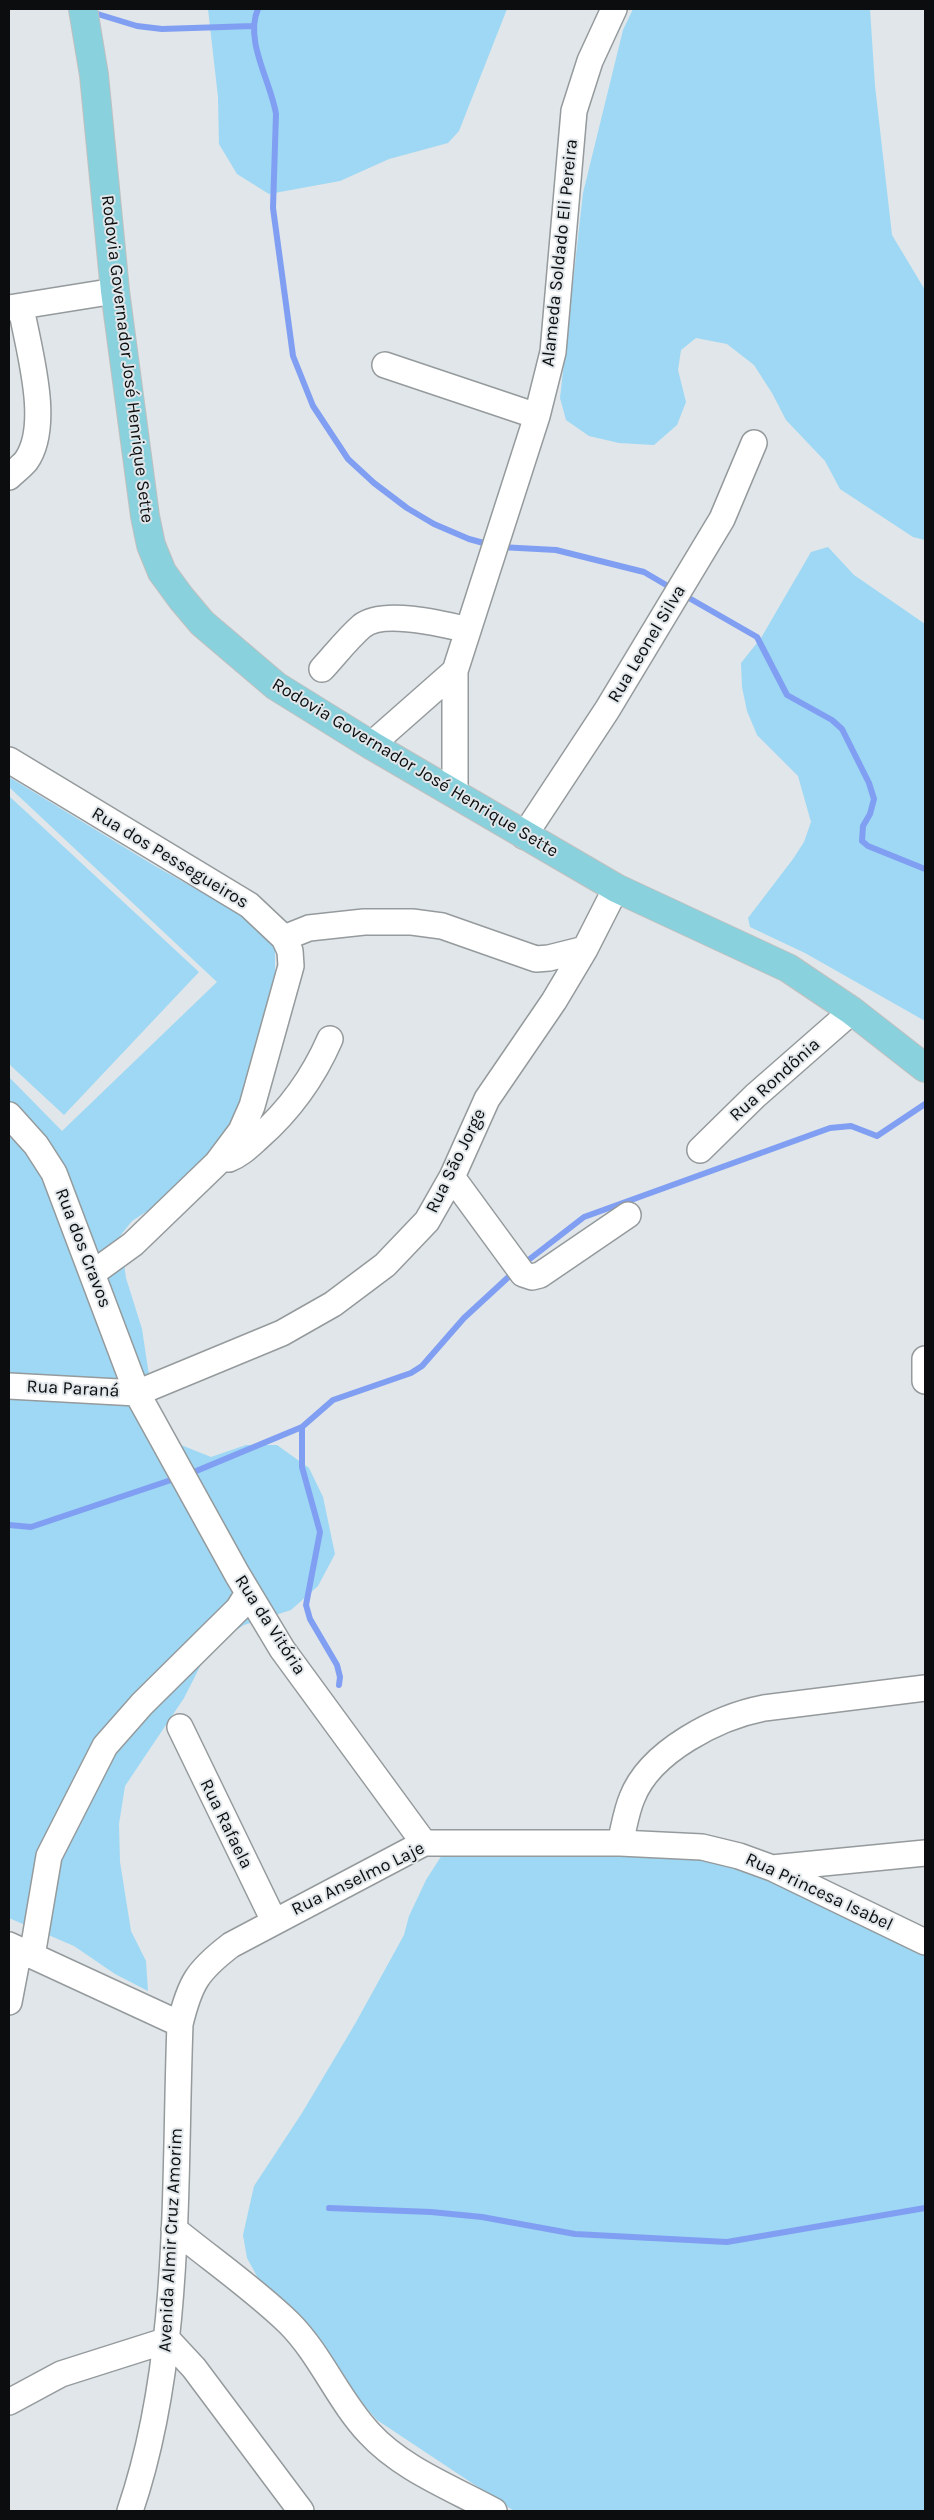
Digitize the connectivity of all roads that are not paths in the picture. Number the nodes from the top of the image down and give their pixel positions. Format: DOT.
graph roads {
  1 [pos="83,9"];
  2 [pos="614,9"];
  3 [pos="115,291"];
  4 [pos="15,307"];
  5 [pos="385,365"];
  6 [pos="537,416"];
  7 [pos="754,443"];
  8 [pos="9,477"];
  9 [pos="468,630"];
  10 [pos="322,669"];
  11 [pos="455,671"];
  12 [pos="370,745"];
  13 [pos="9,760"];
  14 [pos="455,793"];
  15 [pos="524,836"];
  16 [pos="616,888"];
  17 [pos="284,938"];
  18 [pos="585,949"];
  19 [pos="852,1011"];
  20 [pos="330,1039"];
  21 [pos="925,1068"];
  22 [pos="9,1115"];
  23 [pos="700,1150"];
  24 [pos="217,1163"];
  25 [pos="452,1178"];
  26 [pos="628,1215"];
  27 [pos="93,1273"];
  28 [pos="925,1359"];
  29 [pos="925,1380"];
  30 [pos="9,1386"];
  31 [pos="138,1393"];
  32 [pos="248,1593"];
  33 [pos="925,1688"];
  34 [pos="180,1727"];
  35 [pos="424,1843"];
  36 [pos="620,1843"];
  37 [pos="925,1853"];
  38 [pos="772,1868"];
  39 [pos="274,1921"];
  40 [pos="925,1942"];
  41 [pos="20,1950"];
  42 [pos="9,2002"];
  43 [pos="180,2024"];
  44 [pos="174,2229"];
  45 [pos="168,2340"];
  46 [pos="9,2402"];
  47 [pos="130,2511"];
  48 [pos="302,2511"];
  49 [pos="494,2511"];
  1 -- 3 [label="main road, Rodovia Governador José Henrique Sette"];
  2 -- 6 [label="street, Alameda Soldado Eli Pereira"];
  3 -- 4 [label="street"];
  3 -- 12 [label="main road, Rodovia Governador José Henrique Sette"];
  4 -- 8 [label="street"];
  5 -- 6 [label="street"];
  6 -- 9 [label="street, Alameda Soldado Eli Pereira"];
  7 -- 15 [label="street, Rua Leonel Silva"];
  9 -- 10 [label="street"];
  9 -- 11 [label="street, Alameda Soldado Eli Pereira"];
  11 -- 12 [label="street"];
  11 -- 14 [label="street, Alameda Soldado Eli Pereira"];
  12 -- 14 [label="main road, Rodovia Governador José Henrique Sette"];
  13 -- 17 [label="street, Rua dos Pessegueiros"];
  14 -- 15 [label="main road, Rodovia Governador José Henrique Sette"];
  15 -- 16 [label="main road, Rodovia Governador José Henrique Sette"];
  16 -- 18 [label="street, Rua São Jorge"];
  16 -- 19 [label="main road, Rodovia Governador José Henrique Sette"];
  17 -- 18 [label="street"];
  17 -- 24 [label="street"];
  18 -- 25 [label="street, Rua São Jorge"];
  19 -- 21 [label="main road, Rodovia Governador José Henrique Sette"];
  19 -- 23 [label="street, Rua Rondônia"];
  20 -- 24 [label="street"];
  22 -- 27 [label="street, Rua dos Cravos"];
  24 -- 27 [label="street"];
  25 -- 26 [label="street"];
  25 -- 31 [label="street, Rua São Jorge"];
  27 -- 31 [label="street, Rua dos Cravos"];
  28 -- 29 [label="street"];
  30 -- 31 [label="street, Rua Paraná"];
  31 -- 32 [label="street, Rua da Vitória"];
  32 -- 35 [label="street, Rua da Vitória"];
  32 -- 41 [label="street"];
  33 -- 36 [label="street"];
  34 -- 39 [label="street, Rua Rafaela"];
  35 -- 36 [label="street, Rua Anselmo Laje"];
  35 -- 39 [label="street, Rua Anselmo Laje"];
  36 -- 38 [label="street, Rua Princesa Isabel"];
  37 -- 38 [label="street"];
  38 -- 40 [label="street, Rua Princesa Isabel"];
  39 -- 43 [label="street, Rua Anselmo Laje"];
  41 -- 42 [label="street"];
  41 -- 43 [label="street"];
  43 -- 44 [label="street, Avenida Almir Cruz Amorim"];
  44 -- 45 [label="street, Avenida Almir Cruz Amorim"];
  44 -- 49 [label="street"];
  45 -- 46 [label="street"];
  45 -- 47 [label="street, Avenida Almir Cruz Amorim"];
  45 -- 48 [label="street"];
}
